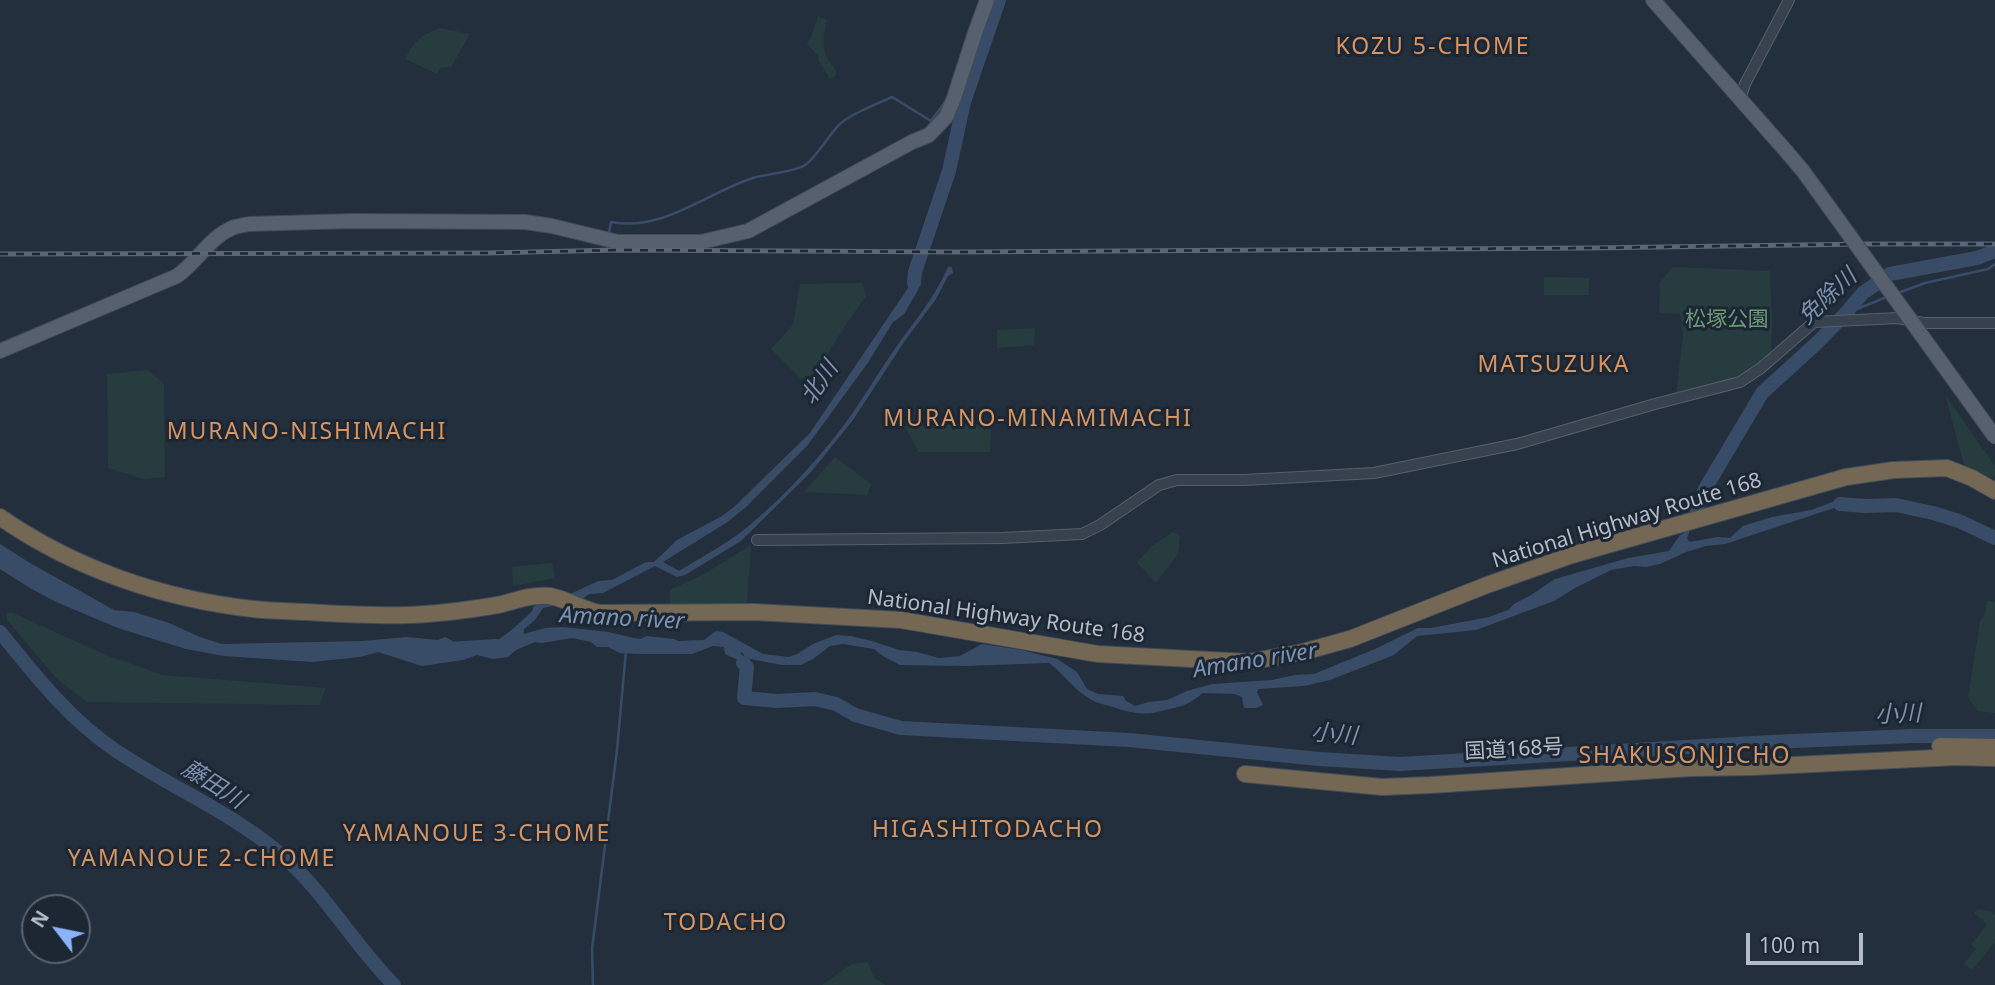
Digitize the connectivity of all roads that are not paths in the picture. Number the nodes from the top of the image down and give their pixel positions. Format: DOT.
graph roads {
  1 [pos="987,0"];
  2 [pos="1653,0"];
  3 [pos="1789,0"];
  4 [pos="1740,99"];
  5 [pos="1995,323"];
  6 [pos="0,351"];
  7 [pos="1995,437"];
  8 [pos="1995,491"];
  9 [pos="0,517"];
  10 [pos="757,540"];
  11 [pos="1995,747"];
  12 [pos="1995,758"];
  1 -- 6 [label="main road"];
  2 -- 4 [label="main road"];
  3 -- 4 [label="street"];
  4 -- 7 [label="main road, bridge"];
  5 -- 10 [label="street"];
  8 -- 9 [label="highway, National Highway Route 168"];
  11 -- 12 [label="highway, 国道168号"];
}
